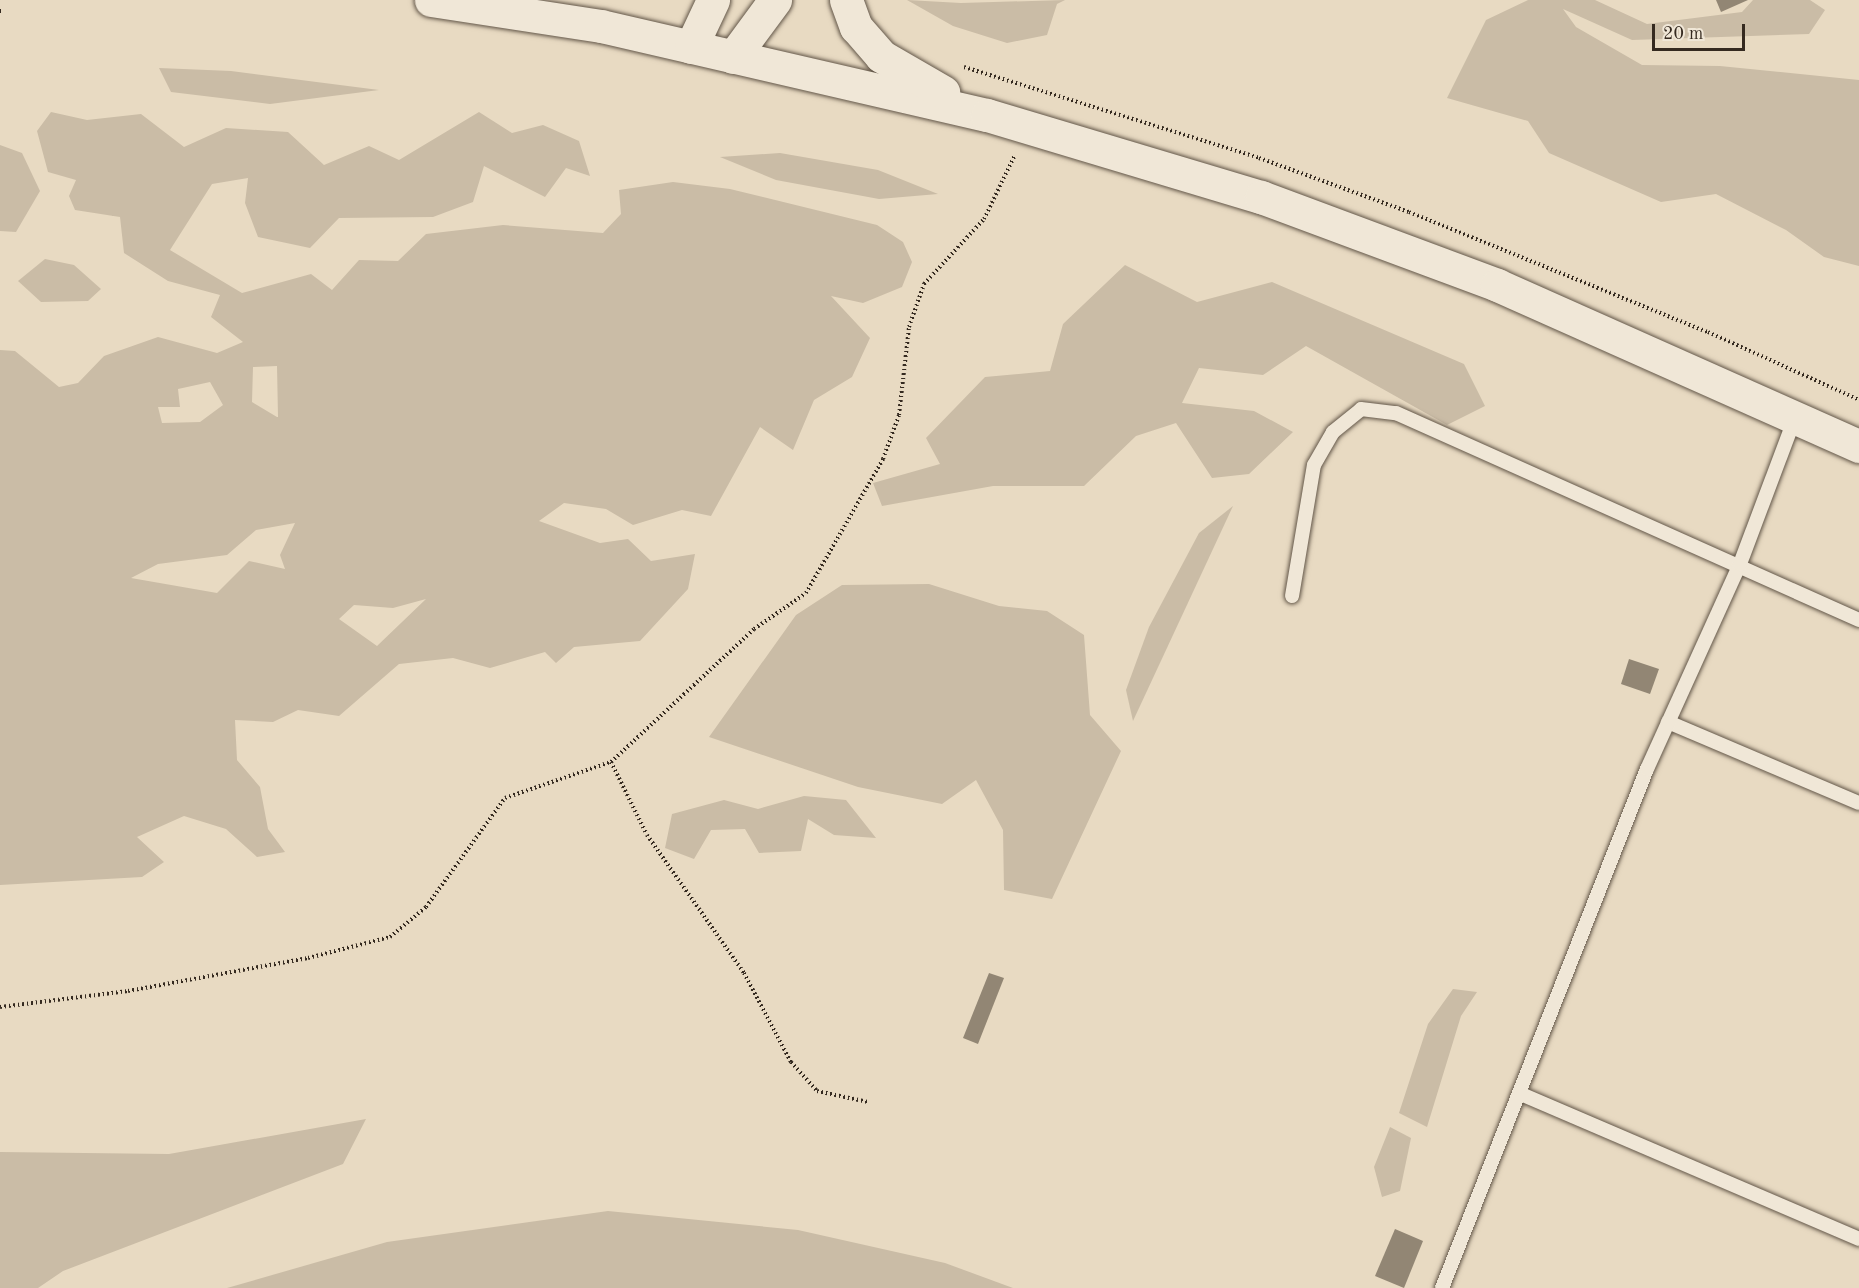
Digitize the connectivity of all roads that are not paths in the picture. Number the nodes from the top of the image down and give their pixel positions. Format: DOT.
graph roads {
  1 [pos="431,0"];
  2 [pos="543,0"];
  3 [pos="713,0"];
  4 [pos="775,0"];
  5 [pos="846,0"];
  6 [pos="507,9"];
  7 [pos="691,47"];
  8 [pos="734,57"];
  9 [pos="987,115"];
  10 [pos="1795,418"];
  11 [pos="1859,446"];
  12 [pos="1740,564"];
  13 [pos="1292,596"];
  14 [pos="1859,620"];
  15 [pos="1668,722"];
  16 [pos="1859,803"];
  17 [pos="1521,1094"];
  18 [pos="1859,1239"];
  19 [pos="1442,1288"];
  1 -- 6 [label="street"];
  2 -- 6 [label="street"];
  3 -- 7 [label="street"];
  4 -- 8 [label="street"];
  5 -- 9 [label="street"];
  6 -- 7 [label="street"];
  7 -- 8 [label="street"];
  8 -- 9 [label="street"];
  9 -- 10 [label="street"];
  10 -- 11 [label="street"];
  10 -- 12 [label="lane"];
  12 -- 13 [label="lane"];
  12 -- 14 [label="lane"];
  12 -- 15 [label="lane"];
  15 -- 16 [label="lane"];
  15 -- 17 [label="lane"];
  17 -- 18 [label="lane"];
  17 -- 19 [label="lane"];
}
